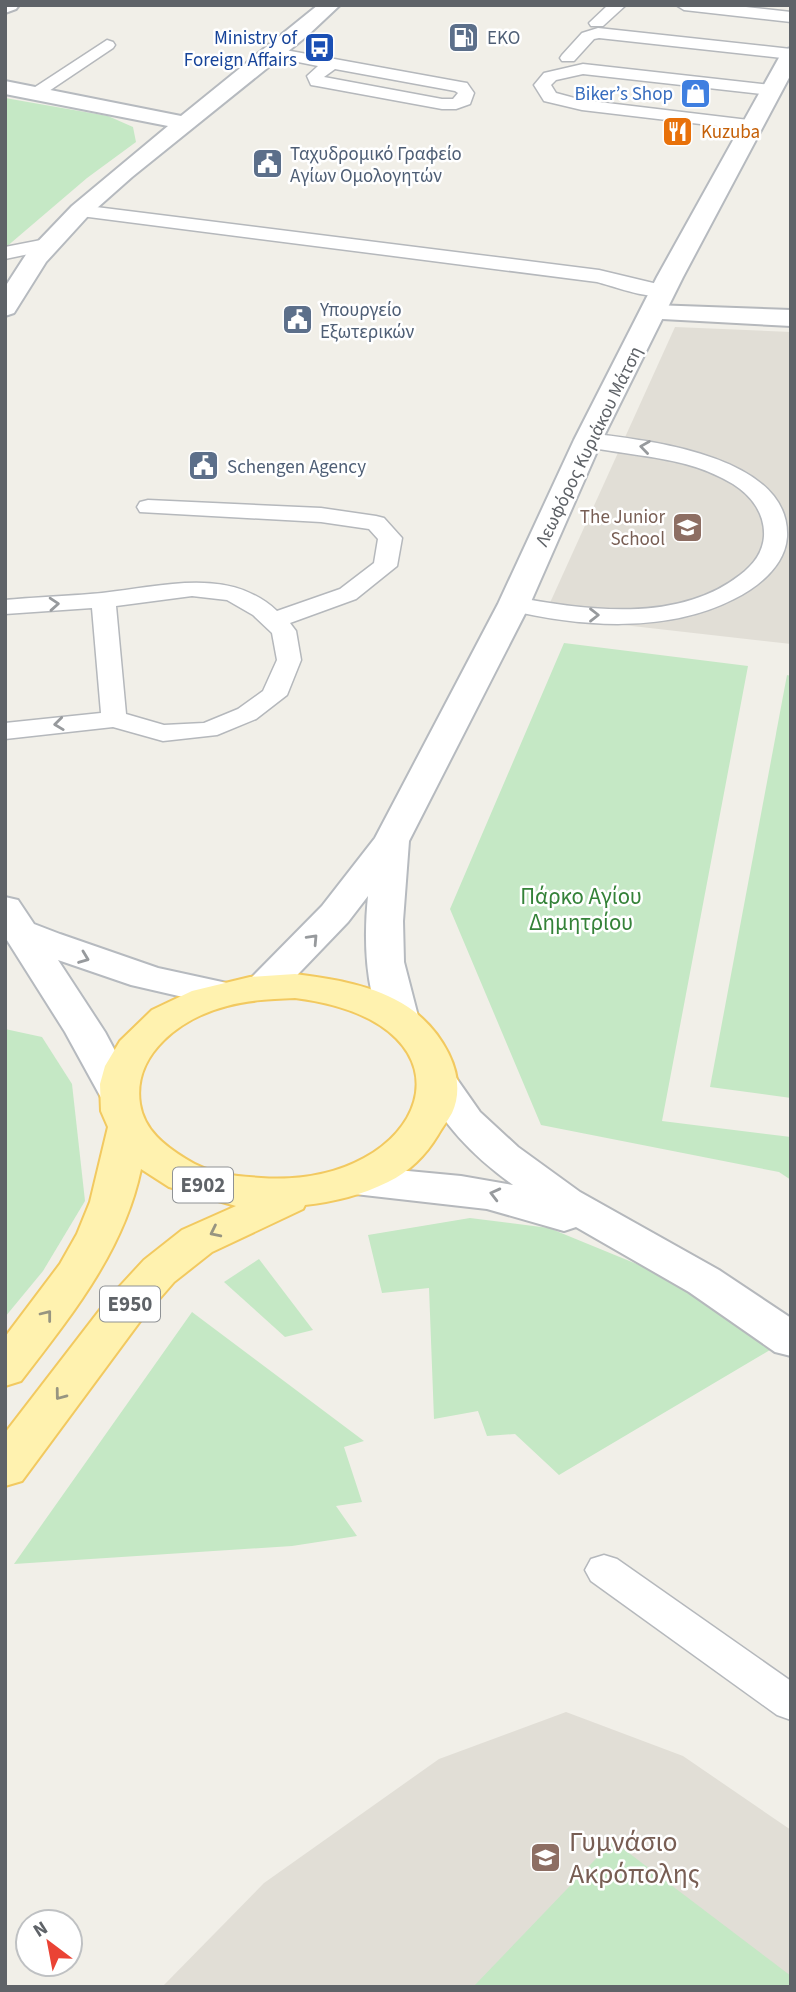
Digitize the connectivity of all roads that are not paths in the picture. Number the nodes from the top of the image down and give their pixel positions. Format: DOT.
graph roads {
  1 [pos="330,5"];
  2 [pos="618,5"];
  3 [pos="684,5"];
  4 [pos="791,17"];
  5 [pos="597,23"];
  6 [pos="107,45"];
  7 [pos="274,52"];
  8 [pos="791,54"];
  9 [pos="568,58"];
  10 [pos="332,63"];
  11 [pos="5,87"];
  12 [pos="771,90"];
  13 [pos="34,93"];
  14 [pos="185,123"];
  15 [pos="751,125"];
  16 [pos="80,211"];
  17 [pos="46,245"];
  18 [pos="5,253"];
  19 [pos="662,294"];
  20 [pos="5,307"];
  21 [pos="791,318"];
  22 [pos="588,440"];
  23 [pos="148,507"];
  24 [pos="103,600"];
  25 [pos="513,604"];
  26 [pos="5,607"];
  27 [pos="273,621"];
  28 [pos="114,719"];
  29 [pos="5,731"];
  30 [pos="391,841"];
  31 [pos="13,920"];
  32 [pos="264,987"];
  33 [pos="222,994"];
  34 [pos="400,1020"];
  35 [pos="438,1081"];
  36 [pos="122,1111"];
  37 [pos="355,1180"];
  38 [pos="299,1194"];
  39 [pos="651,1251"];
  40 [pos="791,1340"];
  41 [pos="5,1369"];
  42 [pos="5,1468"];
  43 [pos="604,1570"];
  44 [pos="791,1703"];
  1 -- 7 [label="main road"];
  2 -- 5 [label="lane"];
  3 -- 4 [label="lane"];
  6 -- 13 [label="lane"];
  7 -- 10 [label="lane"];
  7 -- 14 [label="main road"];
  8 -- 9 [label="lane"];
  8 -- 12 [label="main road, Λεωφόρος Κυριάκου Μάτση"];
  10 -- 10 [label="lane"];
  11 -- 13 [label="main road"];
  12 -- 15 [label="main road, Λεωφόρος Κυριάκου Μάτση"];
  12 -- 15 [label="lane"];
  13 -- 14 [label="main road"];
  14 -- 16 [label="main road"];
  15 -- 19 [label="main road, Λεωφόρος Κυριάκου Μάτση"];
  16 -- 17 [label="main road"];
  16 -- 19 [label="lane"];
  17 -- 18 [label="lane"];
  17 -- 20 [label="main road"];
  19 -- 21 [label="main road"];
  19 -- 22 [label="main road, Λεωφόρος Κυριάκου Μάτση"];
  22 -- 25 [label="main road, Λεωφόρος Κυριάκου Μάτση"];
  25 -- 22 [label="lane, one-way"];
  23 -- 27 [label="lane"];
  26 -- 24 [label="lane, one-way"];
  24 -- 27 [label="lane"];
  24 -- 28 [label="lane"];
  25 -- 30 [label="main road, Λεωφόρος Κυριάκου Μάτση"];
  27 -- 28 [label="lane"];
  28 -- 29 [label="lane, one-way"];
  32 -- 30 [label="main road, Λεωφόρος Κυριάκου Μάτση, one-way"];
  30 -- 34 [label="main road, Λεωφόρος Κυριάκου Μάτση"];
  31 -- 33 [label="main road, one-way"];
  31 -- 36 [label="main road"];
  32 -- 33 [label="main road"];
  32 -- 34 [label="main road"];
  33 -- 36 [label="main road"];
  34 -- 35 [label="main road"];
  35 -- 37 [label="main road, E902"];
  35 -- 39 [label="main road"];
  36 -- 38 [label="main road, E902"];
  41 -- 36 [label="main road, E950, one-way"];
  37 -- 38 [label="main road, E902"];
  39 -- 37 [label="main road, one-way"];
  38 -- 42 [label="main road, E950, one-way"];
  39 -- 40 [label="main road"];
  43 -- 44 [label="lane"];
}
